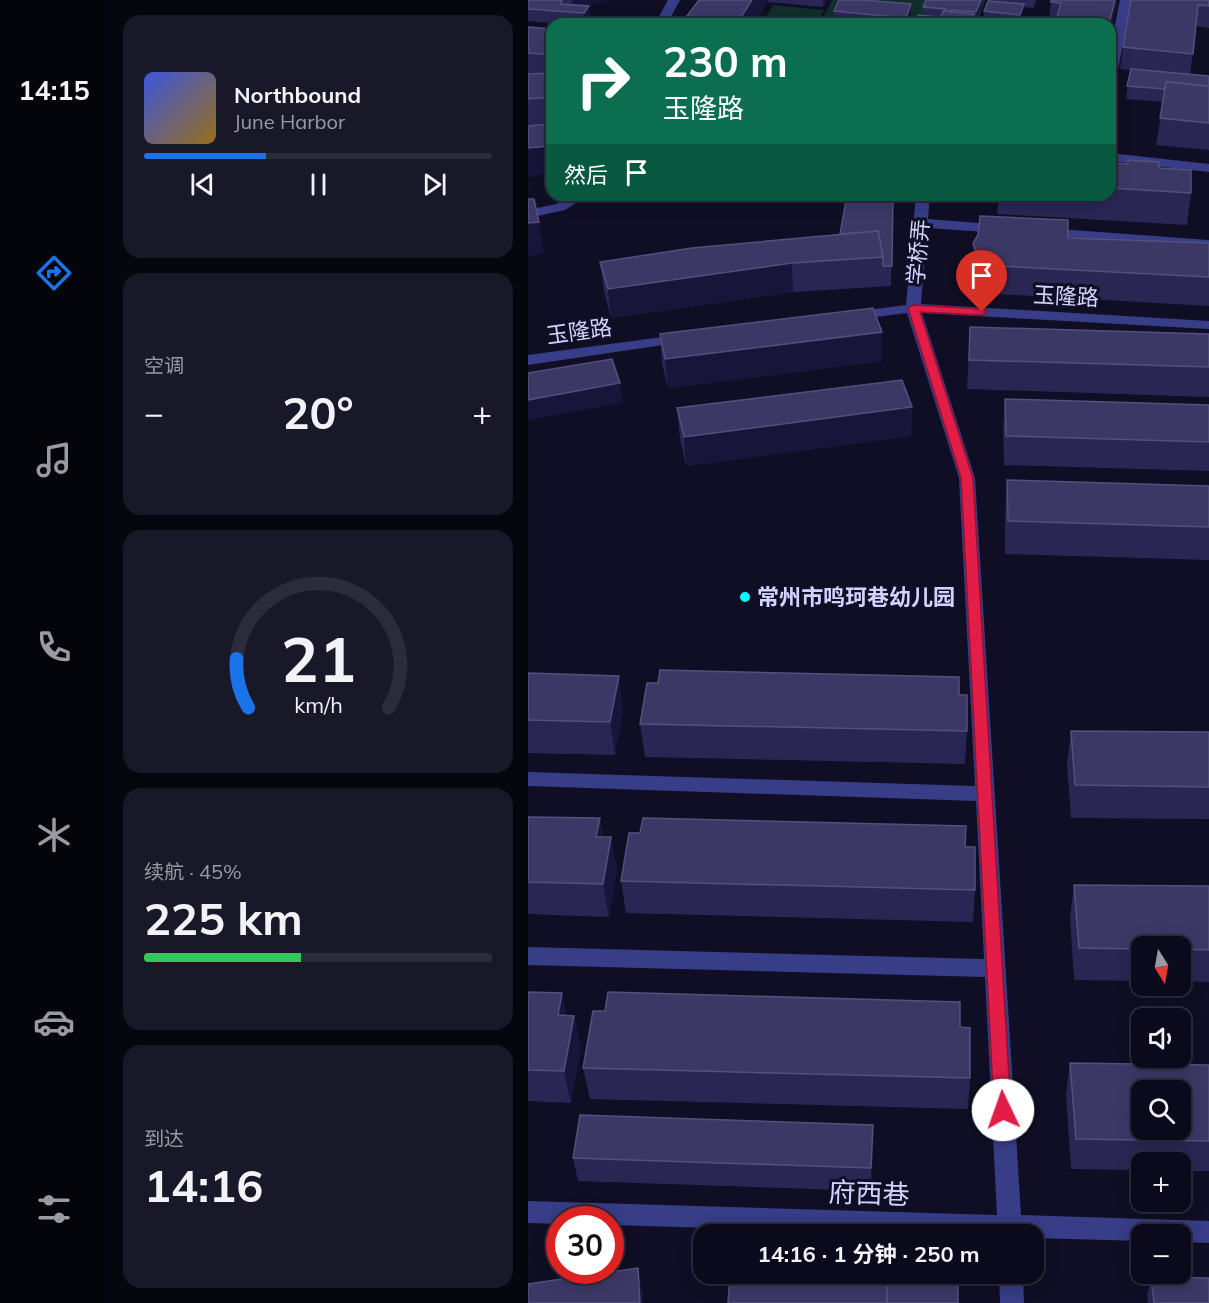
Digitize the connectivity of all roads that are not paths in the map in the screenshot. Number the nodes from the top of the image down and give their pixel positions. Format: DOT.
graph roads {
  1 [pos="674,0"];
  2 [pos="1126,0"];
  3 [pos="664,18"];
  4 [pos="1116,49"];
  5 [pos="1116,158"];
  6 [pos="1209,168"];
  7 [pos="570,201"];
  8 [pos="922,201"];
  9 [pos="528,214"];
  10 [pos="920,223"];
  11 [pos="1013,230"];
  12 [pos="1036,231"];
  13 [pos="1209,244"];
  14 [pos="913,308"];
  15 [pos="832,319"];
  16 [pos="1209,325"];
  17 [pos="703,336"];
  18 [pos="528,360"];
  19 [pos="528,779"];
  20 [pos="985,794"];
  21 [pos="528,956"];
  22 [pos="995,968"];
  23 [pos="528,1212"];
  24 [pos="832,1224"];
  25 [pos="1010,1224"];
  26 [pos="1044,1231"];
  27 [pos="1209,1232"];
  28 [pos="1011,1284"];
  29 [pos="1012,1303"];
  1 -- 3 [label="street"];
  2 -- 4 [label="street"];
  5 -- 6 [label="street"];
  7 -- 9 [label="street"];
  8 -- 10 [label="street, 学桥弄"];
  10 -- 11 [label="street"];
  10 -- 14 [label="street, 学桥弄"];
  12 -- 13 [label="street"];
  14 -- 15 [label="street, 玉隆路"];
  14 -- 16 [label="street, 玉隆路"];
  14 -- 20 [label="street, 学桥弄"];
  17 -- 18 [label="street, 玉隆路"];
  19 -- 20 [label="street"];
  20 -- 22 [label="street, 学桥弄"];
  21 -- 22 [label="street"];
  22 -- 25 [label="street, 学桥弄"];
  23 -- 24 [label="street, 府西巷"];
  26 -- 27 [label="street, 府西巷"];
  28 -- 29 [label="street"];
}
